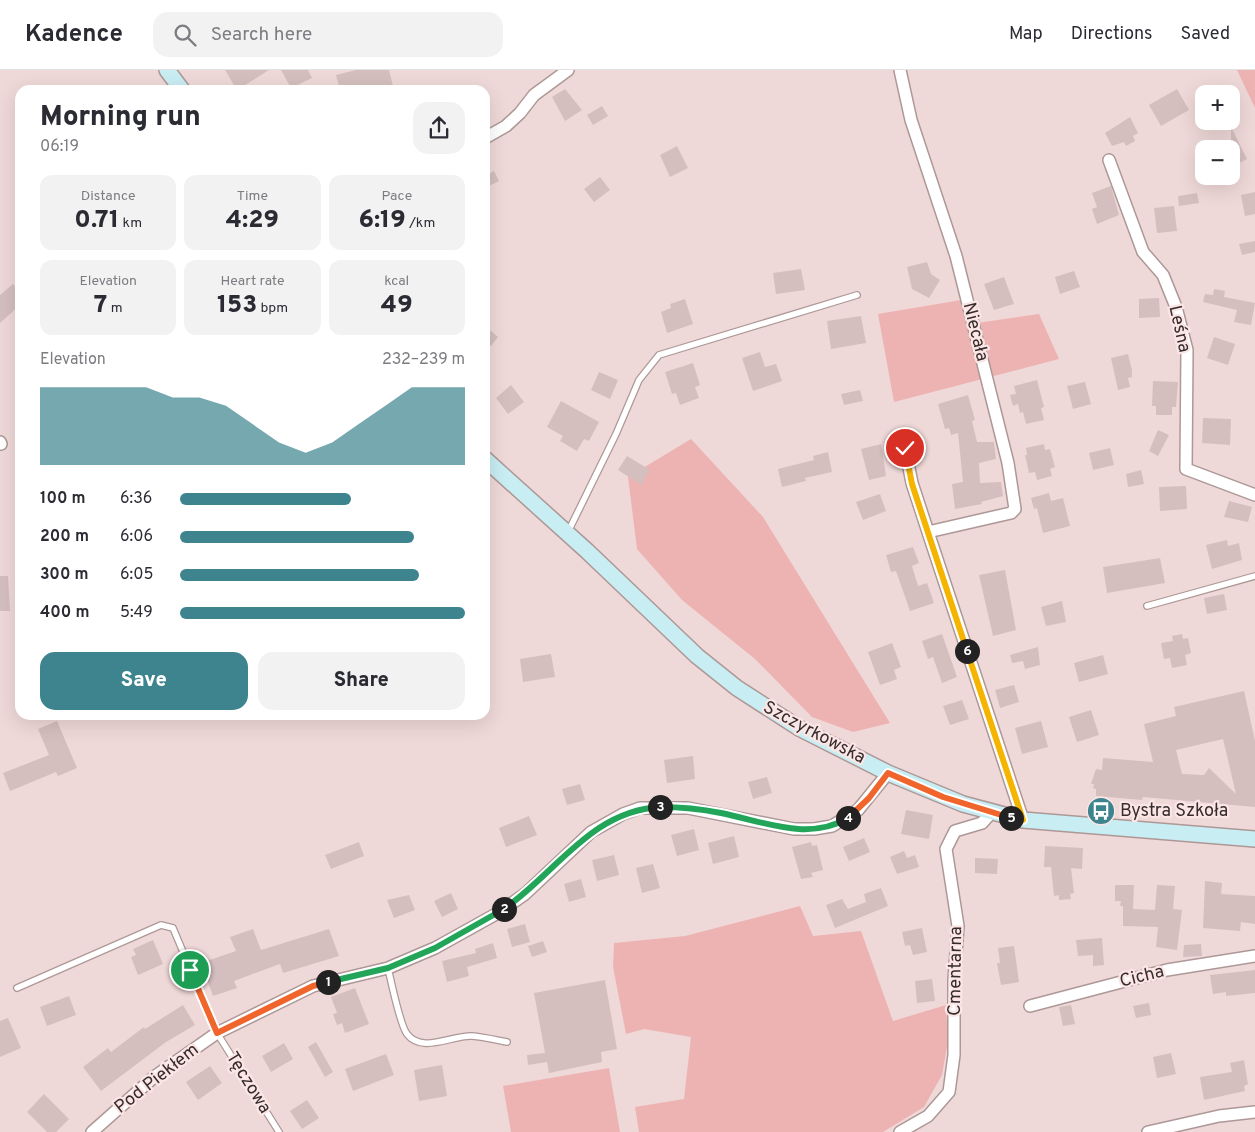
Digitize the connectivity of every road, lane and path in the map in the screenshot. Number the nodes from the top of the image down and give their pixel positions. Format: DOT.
graph roads {
  1 [pos="167,70"];
  2 [pos="568,70"];
  3 [pos="900,70"];
  4 [pos="178,85"];
  5 [pos="490,135"];
  6 [pos="1109,160"];
  7 [pos="858,296"];
  8 [pos="905,448"];
  9 [pos="490,464"];
  10 [pos="1255,495"];
  11 [pos="928,532"];
  12 [pos="567,533"];
  13 [pos="1255,576"];
  14 [pos="1148,606"];
  15 [pos="888,773"];
  16 [pos="991,813"];
  17 [pos="1023,820"];
  18 [pos="1255,839"];
  19 [pos="1255,956"];
  20 [pos="388,968"];
  21 [pos="17,988"];
  22 [pos="1030,1006"];
  23 [pos="217,1033"];
  24 [pos="507,1042"];
  25 [pos="1255,1112"];
  26 [pos="92,1132"];
  27 [pos="279,1132"];
  28 [pos="900,1132"];
  29 [pos="1148,1132"];
  1 -- 4 [label="main road"];
  2 -- 5 [label="street"];
  3 -- 11 [label="street, Niecała"];
  6 -- 10 [label="street, Leśna"];
  7 -- 12 [label="lane"];
  8 -- 11 [label="street"];
  9 -- 12 [label="main road, Szczyrkowska"];
  11 -- 17 [label="street"];
  12 -- 15 [label="main road, Szczyrkowska"];
  13 -- 14 [label="lane"];
  15 -- 16 [label="main road, Szczyrkowska"];
  15 -- 20 [label="street, Pod Piekłem"];
  16 -- 17 [label="main road, Szczyrkowska"];
  16 -- 28 [label="street, Cmentarna"];
  17 -- 18 [label="main road, Szczyrkowska"];
  19 -- 22 [label="street, Cicha"];
  20 -- 23 [label="street, Pod Piekłem"];
  20 -- 24 [label="lane"];
  21 -- 23 [label="lane, Tęczowa"];
  23 -- 26 [label="street, Pod Piekłem"];
  23 -- 27 [label="lane, Tęczowa"];
  25 -- 29 [label="street"];
}
